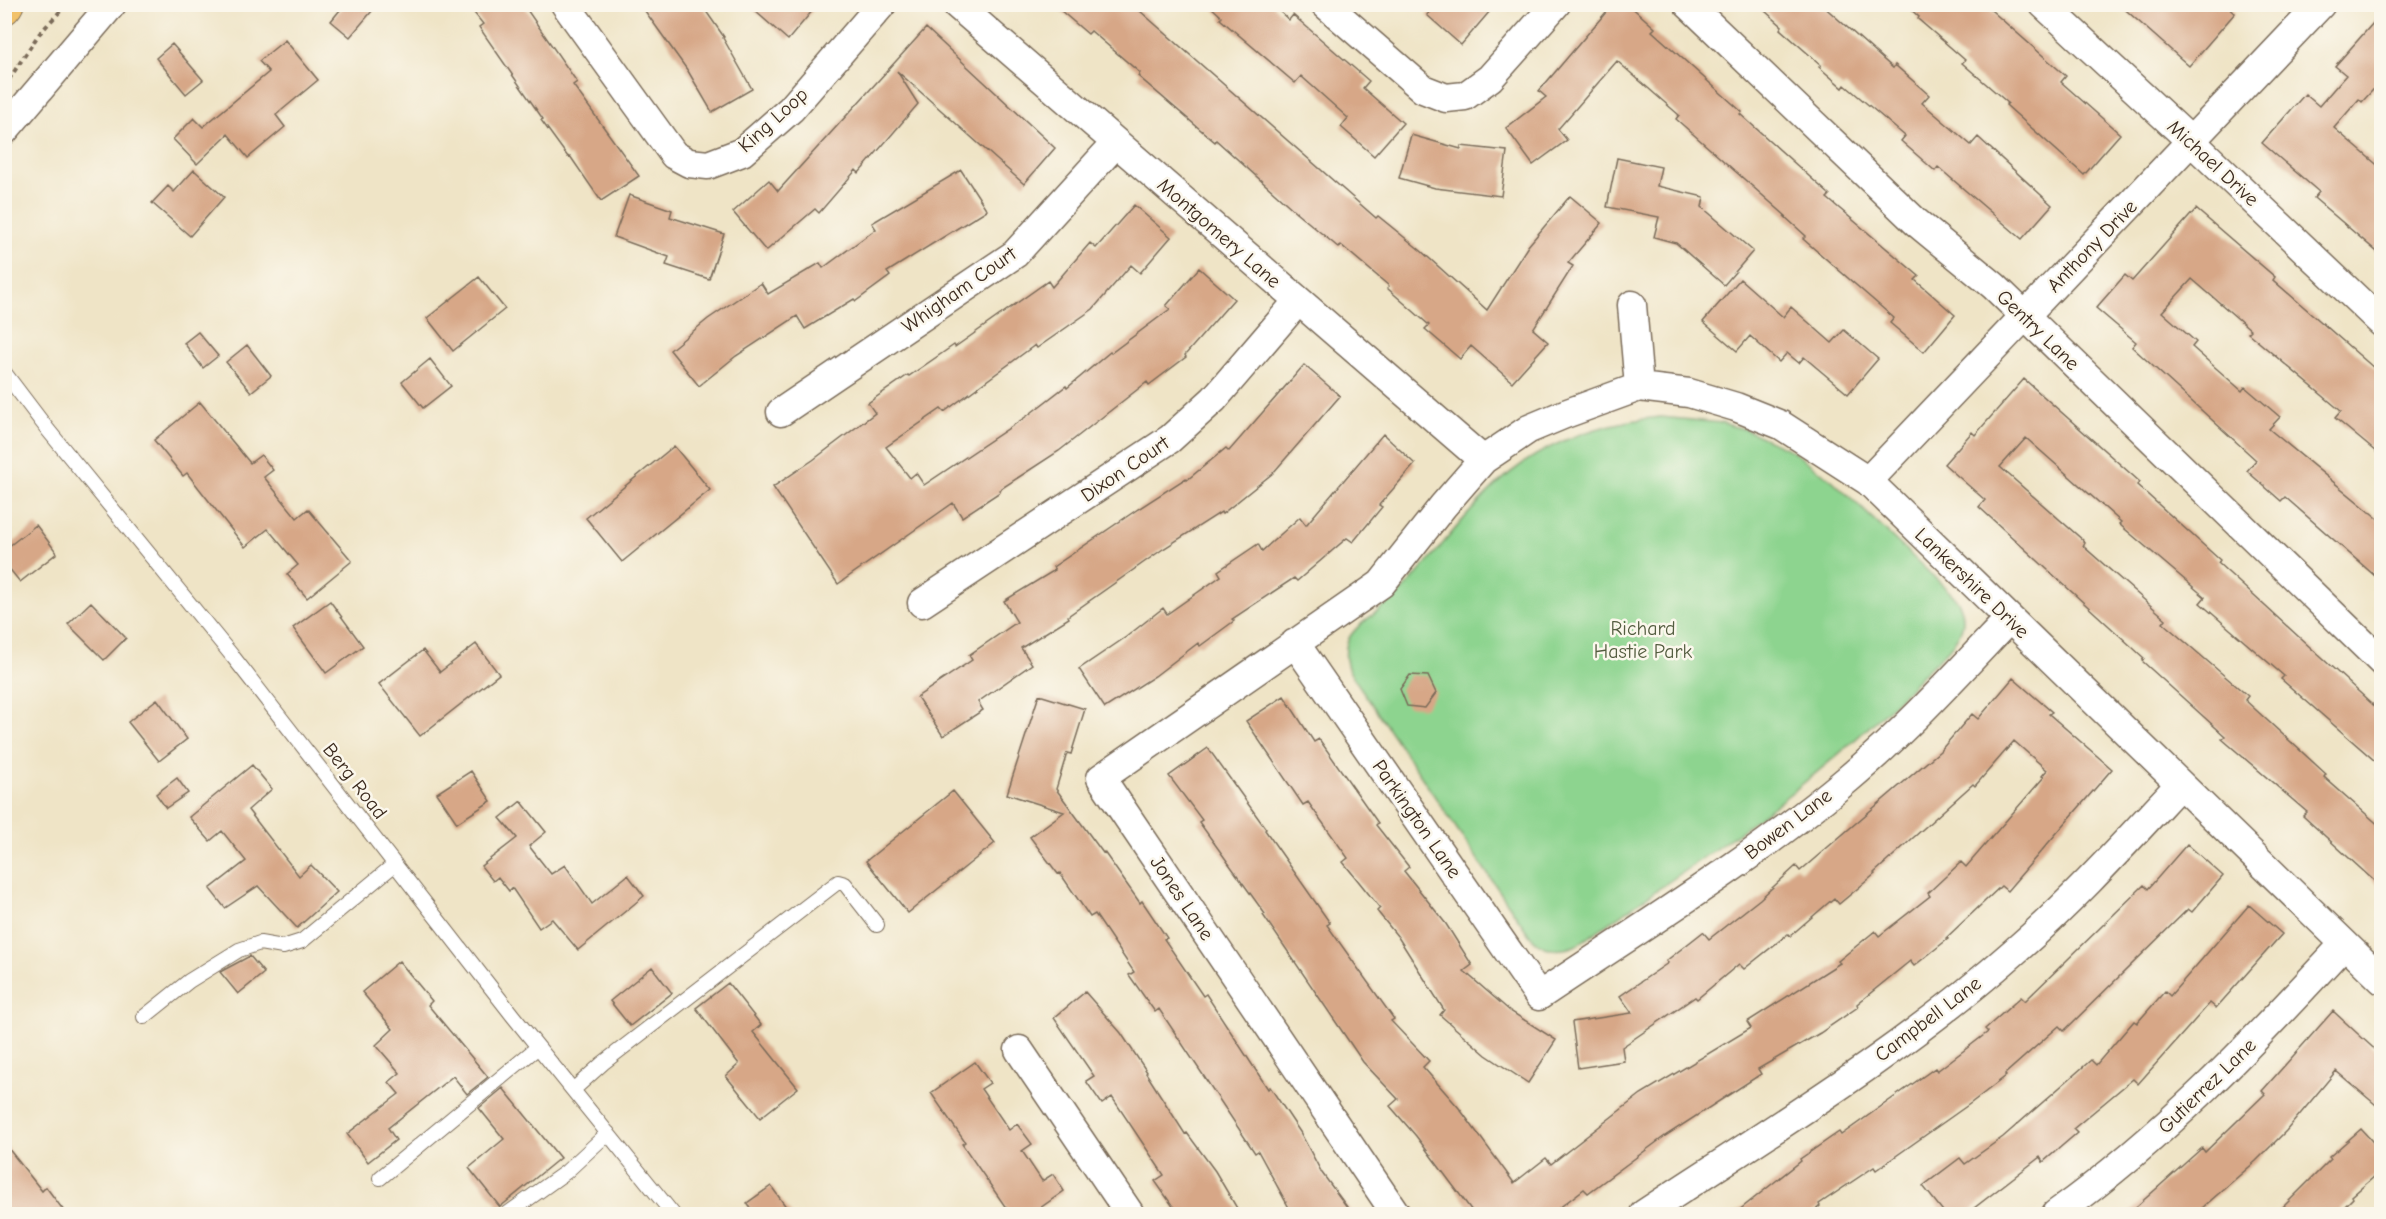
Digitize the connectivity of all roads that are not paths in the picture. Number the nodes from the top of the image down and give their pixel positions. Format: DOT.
graph roads {
  1 [pos="112,4"];
  2 [pos="565,4"];
  3 [pos="882,4"];
  4 [pos="956,4"];
  5 [pos="1325,4"];
  6 [pos="1556,4"];
  7 [pos="1688,4"];
  8 [pos="2043,4"];
  9 [pos="2321,4"];
  10 [pos="4,131"];
  11 [pos="2192,142"];
  12 [pos="1115,144"];
  13 [pos="1298,301"];
  14 [pos="1632,305"];
  15 [pos="2024,317"];
  16 [pos="2382,323"];
  17 [pos="4,372"];
  18 [pos="1639,387"];
  19 [pos="781,412"];
  20 [pos="1484,460"];
  21 [pos="1868,482"];
  22 [pos="922,603"];
  23 [pos="2009,619"];
  24 [pos="1295,643"];
  25 [pos="2382,662"];
  26 [pos="2180,784"];
  27 [pos="394,864"];
  28 [pos="877,925"];
  29 [pos="2344,944"];
  30 [pos="2382,980"];
  31 [pos="1539,996"];
  32 [pos="144,1017"];
  33 [pos="537,1047"];
  34 [pos="1019,1050"];
  35 [pos="573,1090"];
  36 [pos="608,1133"];
  37 [pos="381,1178"];
  38 [pos="1130,1214"];
  39 [pos="507,1215"];
  40 [pos="673,1215"];
  41 [pos="1396,1215"];
  42 [pos="1644,1215"];
  43 [pos="2056,1215"];
  1 -- 10 [label="street"];
  2 -- 3 [label="street, King Loop"];
  4 -- 12 [label="street, Montgomery Lane"];
  5 -- 6 [label="street"];
  7 -- 15 [label="street, Gentry Lane"];
  8 -- 11 [label="street, Michael Drive"];
  9 -- 11 [label="street, Anthony Drive"];
  11 -- 15 [label="street, Anthony Drive"];
  11 -- 16 [label="street, Michael Drive"];
  12 -- 13 [label="street, Montgomery Lane"];
  12 -- 19 [label="street, Whigham Court"];
  13 -- 20 [label="street, Montgomery Lane"];
  13 -- 22 [label="street, Dixon Court"];
  14 -- 18 [label="street"];
  15 -- 21 [label="street, Anthony Drive"];
  15 -- 25 [label="street, Gentry Lane"];
  17 -- 27 [label="lane, Berg Road"];
  18 -- 20 [label="street, Lankershire Drive"];
  18 -- 21 [label="street, Lankershire Drive"];
  20 -- 24 [label="street, Lankershire Drive"];
  21 -- 23 [label="street, Lankershire Drive"];
  23 -- 26 [label="street, Lankershire Drive"];
  23 -- 31 [label="street, Bowen Lane"];
  24 -- 31 [label="street, Parkington Lane"];
  24 -- 41 [label="street, Jones Lane"];
  26 -- 29 [label="street, Lankershire Drive"];
  26 -- 42 [label="street, Campbell Lane"];
  27 -- 32 [label="lane"];
  27 -- 33 [label="lane, Berg Road"];
  28 -- 35 [label="lane"];
  29 -- 30 [label="street, Lankershire Drive"];
  29 -- 43 [label="street, Gutierrez Lane"];
  33 -- 35 [label="lane, Berg Road"];
  33 -- 37 [label="lane"];
  34 -- 38 [label="street"];
  35 -- 36 [label="lane, Berg Road"];
  36 -- 39 [label="lane"];
  36 -- 40 [label="lane, Berg Road"];
}
